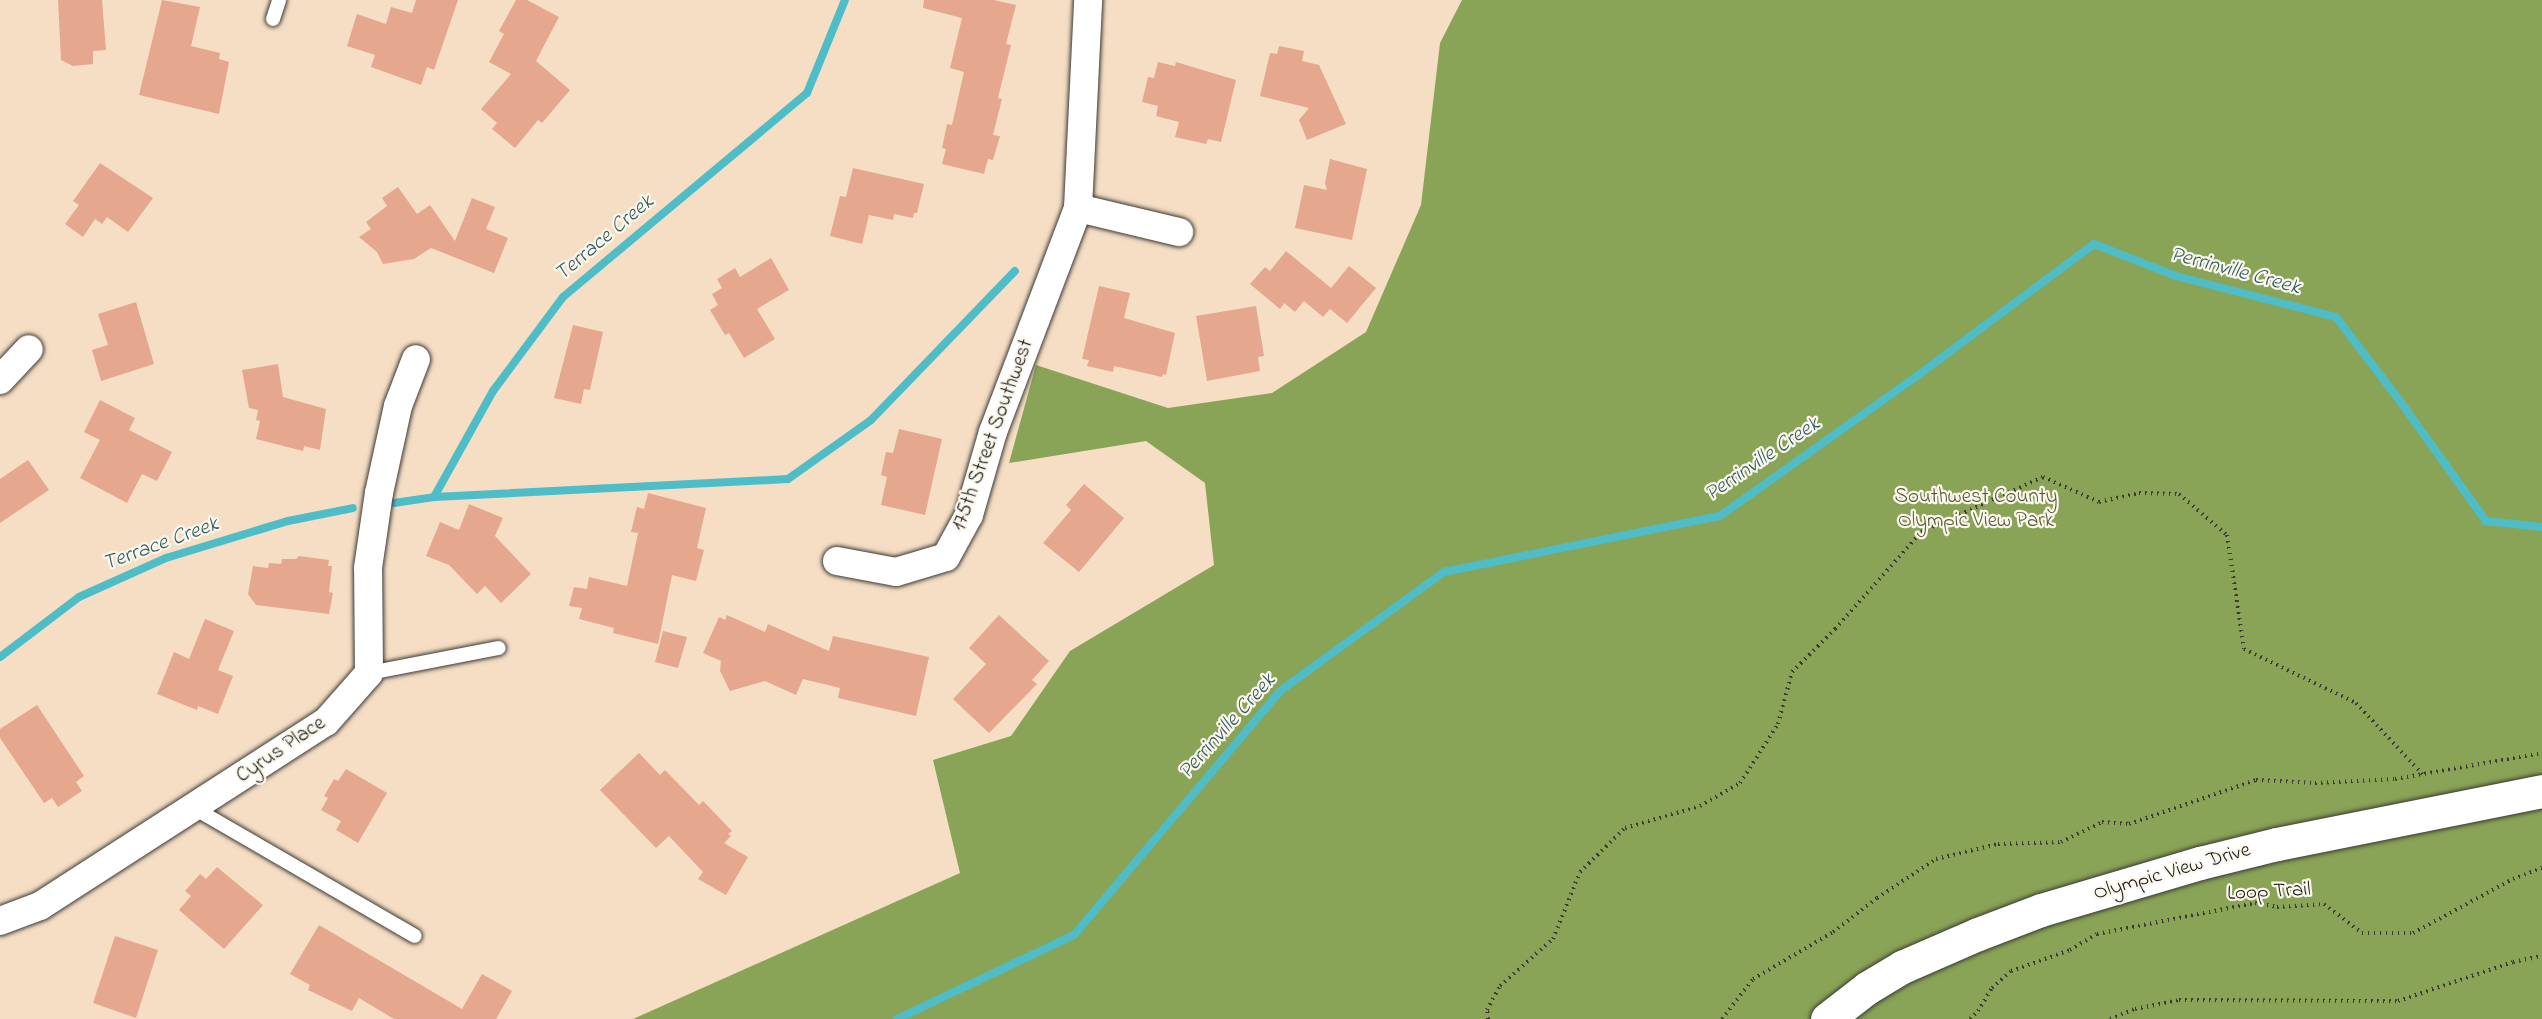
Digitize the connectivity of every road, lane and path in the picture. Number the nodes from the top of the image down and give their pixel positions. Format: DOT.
graph roads {
  1 [pos="279,0"];
  2 [pos="1088,0"];
  3 [pos="273,20"];
  4 [pos="1078,208"];
  5 [pos="1179,232"];
  6 [pos="29,349"];
  7 [pos="416,360"];
  8 [pos="0,380"];
  9 [pos="837,561"];
  10 [pos="499,648"];
  11 [pos="369,673"];
  12 [pos="2542,753"];
  13 [pos="2424,776"];
  14 [pos="2542,791"];
  15 [pos="194,808"];
  16 [pos="2542,868"];
  17 [pos="0,921"];
  18 [pos="416,936"];
  19 [pos="2542,956"];
  20 [pos="1488,1019"];
  21 [pos="1722,1019"];
  22 [pos="1827,1019"];
  23 [pos="1970,1019"];
  24 [pos="2110,1019"];
  1 -- 3 [label="lane"];
  2 -- 4 [label="street, 175th Street Southwest"];
  4 -- 5 [label="street"];
  4 -- 9 [label="street, 175th Street Southwest"];
  6 -- 8 [label="street"];
  7 -- 11 [label="street"];
  10 -- 11 [label="lane"];
  11 -- 15 [label="street, Cyrus Place"];
  12 -- 13 [label="path"];
  13 -- 20 [label="path"];
  13 -- 21 [label="path"];
  14 -- 22 [label="main road, Olympic View Drive"];
  15 -- 17 [label="street, Cyrus Place"];
  15 -- 18 [label="lane"];
  16 -- 23 [label="path, Loop Trail"];
  19 -- 24 [label="path"];
}
